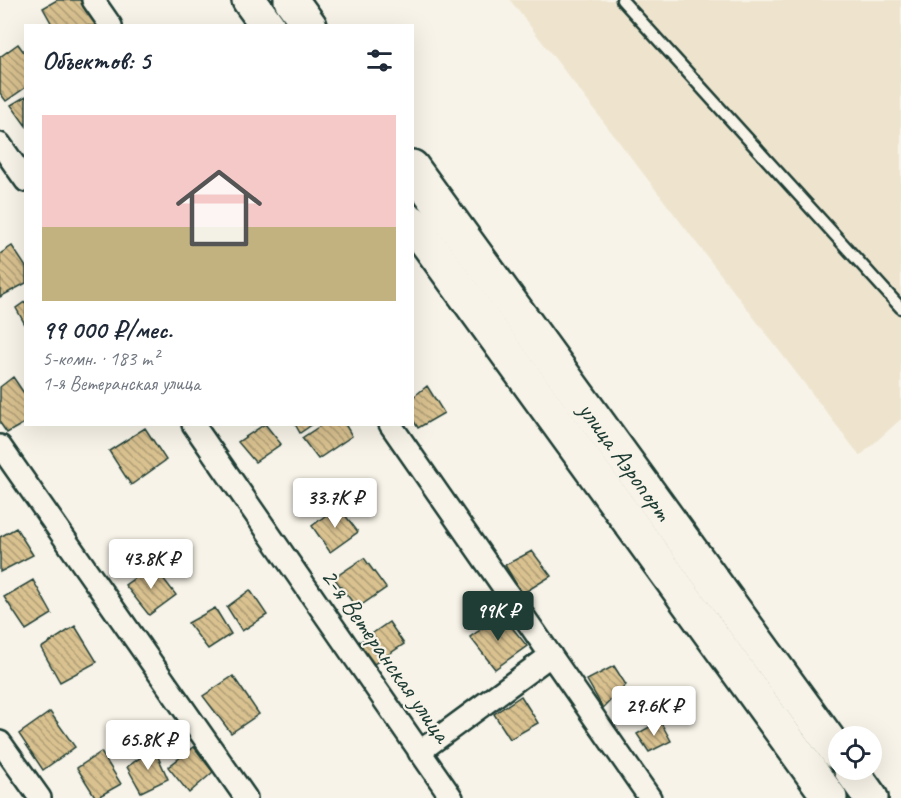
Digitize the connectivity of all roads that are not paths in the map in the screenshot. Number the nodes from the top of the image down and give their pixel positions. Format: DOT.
graph roads {
  1 [pos="93,0"];
  2 [pos="249,0"];
  3 [pos="291,0"];
  4 [pos="622,0"];
  5 [pos="110,24"];
  6 [pos="267,24"];
  7 [pos="309,24"];
  8 [pos="0,144"];
  9 [pos="414,170"];
  10 [pos="24,178"];
  11 [pos="414,225"];
  12 [pos="901,308"];
  13 [pos="194,426"];
  14 [pos="391,426"];
  15 [pos="0,446"];
  16 [pos="551,655"];
  17 [pos="828,739"];
  18 [pos="0,742"];
  19 [pos="420,752"];
  20 [pos="858,780"];
  21 [pos="40,798"];
  22 [pos="246,798"];
  23 [pos="452,798"];
  24 [pos="650,798"];
  25 [pos="830,798"];
  26 [pos="871,798"];
  1 -- 5 [label="street"];
  2 -- 6 [label="main road"];
  3 -- 7 [label="main road"];
  4 -- 12 [label="lane"];
  8 -- 10 [label="street"];
  9 -- 17 [label="main road, улица Аэропорт"];
  11 -- 25 [label="main road, улица Аэропорт"];
  13 -- 19 [label="street, 2-я Ветеранская улица"];
  14 -- 16 [label="street"];
  15 -- 22 [label="street"];
  16 -- 19 [label="street"];
  16 -- 24 [label="street"];
  18 -- 21 [label="street"];
  19 -- 23 [label="street, 2-я Ветеранская улица"];
  20 -- 26 [label="main road"];
}
